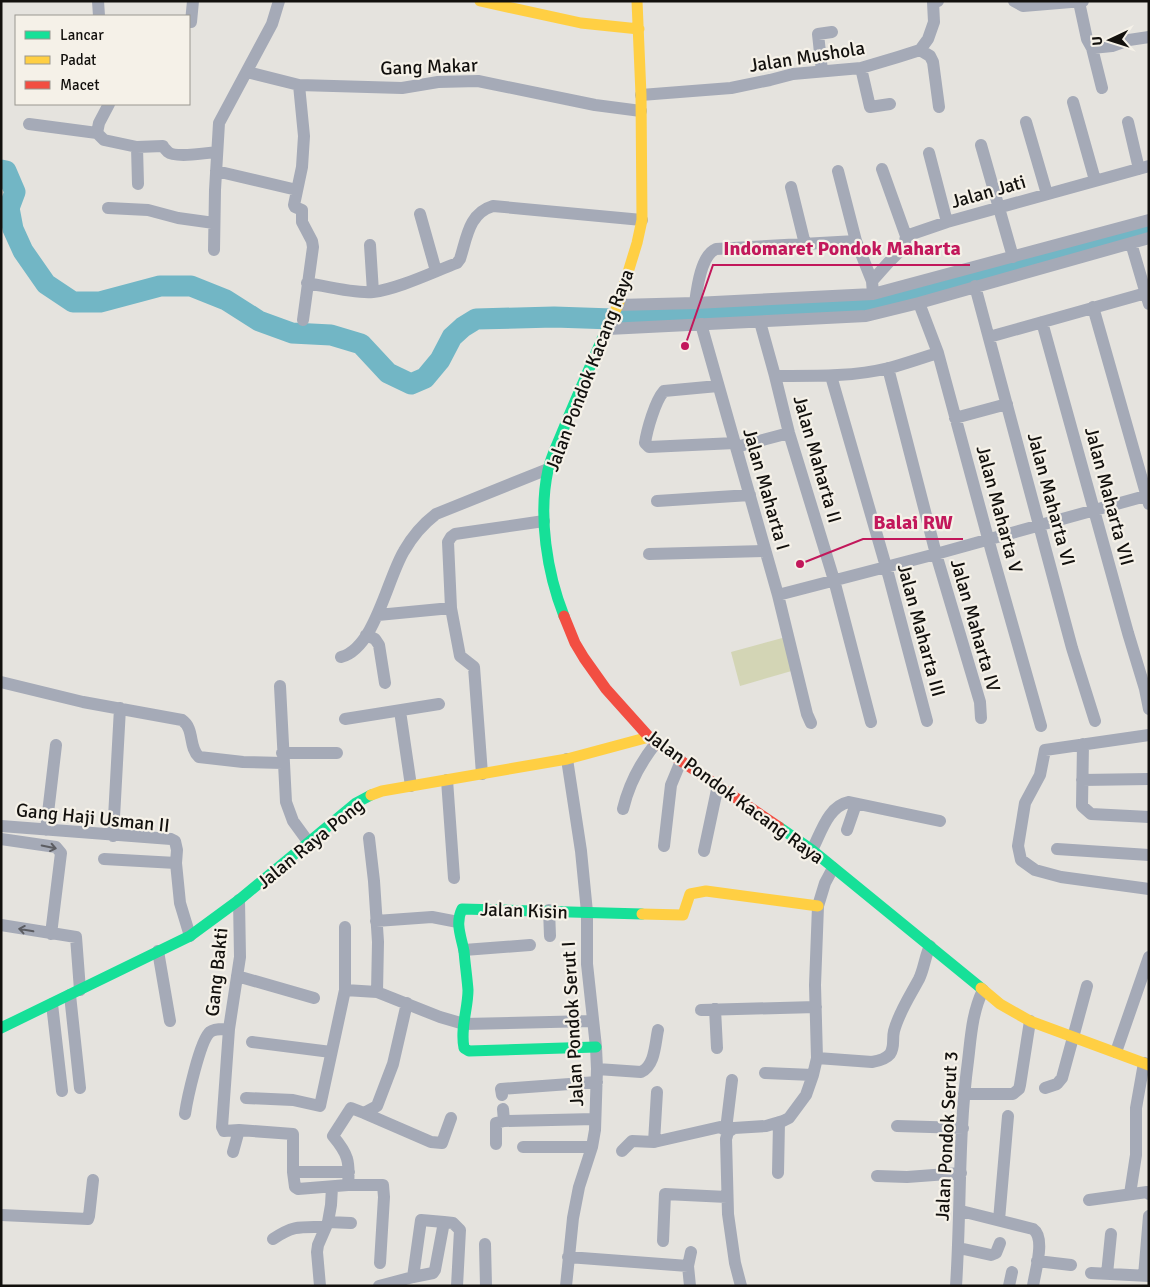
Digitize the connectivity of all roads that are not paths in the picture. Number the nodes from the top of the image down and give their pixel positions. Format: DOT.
graph roads {
  1 [pos="98,1"];
  2 [pos="193,1"];
  3 [pos="279,1"];
  4 [pos="480,1"];
  5 [pos="637,1"];
  6 [pos="1014,1"];
  7 [pos="935,2"];
  8 [pos="1081,2"];
  9 [pos="99,15"];
  10 [pos="191,22"];
  11 [pos="639,30"];
  12 [pos="832,32"];
  13 [pos="1149,37"];
  14 [pos="1092,48"];
  15 [pos="920,50"];
  16 [pos="861,68"];
  17 [pos="247,72"];
  18 [pos="822,72"];
  19 [pos="299,85"];
  20 [pos="1102,88"];
  21 [pos="641,95"];
  22 [pos="1074,102"];
  23 [pos="890,104"];
  24 [pos="108,105"];
  25 [pos="939,107"];
  26 [pos="641,111"];
  27 [pos="1026,122"];
  28 [pos="1128,122"];
  29 [pos="29,124"];
  30 [pos="97,133"];
  31 [pos="981,145"];
  32 [pos="137,147"];
  33 [pos="217,152"];
  34 [pos="929,153"];
  35 [pos="1144,168"];
  36 [pos="882,169"];
  37 [pos="838,170"];
  38 [pos="216,171"];
  39 [pos="1095,180"];
  40 [pos="138,184"];
  41 [pos="790,188"];
  42 [pos="298,190"];
  43 [pos="1047,194"];
  44 [pos="108,208"];
  45 [pos="998,208"];
  46 [pos="420,214"];
  47 [pos="642,220"];
  48 [pos="1149,220"];
  49 [pos="947,222"];
  50 [pos="214,223"];
  51 [pos="906,236"];
  52 [pos="1149,238"];
  53 [pos="856,241"];
  54 [pos="1131,242"];
  55 [pos="370,245"];
  56 [pos="804,248"];
  57 [pos="214,250"];
  58 [pos="1013,257"];
  59 [pos="436,271"];
  60 [pos="307,283"];
  61 [pos="975,286"];
  62 [pos="873,287"];
  63 [pos="373,292"];
  64 [pos="1147,298"];
  65 [pos="696,302"];
  66 [pos="919,303"];
  67 [pos="617,308"];
  68 [pos="1093,308"];
  69 [pos="303,320"];
  70 [pos="760,322"];
  71 [pos="1042,322"];
  72 [pos="701,324"];
  73 [pos="608,327"];
  74 [pos="989,337"];
  75 [pos="938,353"];
  76 [pos="888,368"];
  77 [pos="776,376"];
  78 [pos="831,376"];
  79 [pos="718,386"];
  80 [pos="1007,404"];
  81 [pos="955,418"];
  82 [pos="789,433"];
  83 [pos="736,445"];
  84 [pos="548,469"];
  85 [pos="750,496"];
  86 [pos="1148,498"];
  87 [pos="657,501"];
  88 [pos="1094,510"];
  89 [pos="544,521"];
  90 [pos="1039,525"];
  91 [pos="988,539"];
  92 [pos="765,551"];
  93 [pos="649,554"];
  94 [pos="936,554"];
  95 [pos="886,567"];
  96 [pos="834,580"];
  97 [pos="778,595"];
  98 [pos="451,608"];
  99 [pos="378,615"];
  100 [pos="366,635"];
  101 [pos="341,656"];
  102 [pos="1,682"];
  103 [pos="385,682"];
  104 [pos="280,686"];
  105 [pos="1147,688"];
  106 [pos="439,704"];
  107 [pos="120,708"];
  108 [pos="1149,709"];
  109 [pos="400,711"];
  110 [pos="981,718"];
  111 [pos="346,719"];
  112 [pos="927,721"];
  113 [pos="1095,721"];
  114 [pos="871,722"];
  115 [pos="811,723"];
  116 [pos="1041,726"];
  117 [pos="1149,735"];
  118 [pos="653,740"];
  119 [pos="1083,744"];
  120 [pos="56,745"];
  121 [pos="337,753"];
  122 [pos="283,758"];
  123 [pos="567,758"];
  124 [pos="681,761"];
  125 [pos="482,774"];
  126 [pos="1149,779"];
  127 [pos="447,780"];
  128 [pos="1082,780"];
  129 [pos="718,784"];
  130 [pos="411,786"];
  131 [pos="856,804"];
  132 [pos="623,810"];
  133 [pos="1149,817"];
  134 [pos="940,821"];
  135 [pos="1,826"];
  136 [pos="46,830"];
  137 [pos="847,830"];
  138 [pos="113,836"];
  139 [pos="369,838"];
  140 [pos="1,839"];
  141 [pos="309,843"];
  142 [pos="664,846"];
  143 [pos="1057,849"];
  144 [pos="812,850"];
  145 [pos="704,851"];
  146 [pos="1149,855"];
  147 [pos="104,859"];
  148 [pos="176,863"];
  149 [pos="833,868"];
  150 [pos="454,878"];
  151 [pos="1149,889"];
  152 [pos="239,900"];
  153 [pos="818,906"];
  154 [pos="549,910"];
  155 [pos="587,912"];
  156 [pos="376,921"];
  157 [pos="458,922"];
  158 [pos="1,925"];
  159 [pos="345,927"];
  160 [pos="51,934"];
  161 [pos="190,936"];
  162 [pos="550,936"];
  163 [pos="530,945"];
  164 [pos="930,946"];
  165 [pos="464,950"];
  166 [pos="158,951"];
  167 [pos="1149,958"];
  168 [pos="237,976"];
  169 [pos="1088,986"];
  170 [pos="345,990"];
  171 [pos="983,990"];
  172 [pos="75,992"];
  173 [pos="377,992"];
  174 [pos="314,998"];
  175 [pos="407,1003"];
  176 [pos="52,1004"];
  177 [pos="816,1007"];
  178 [pos="715,1009"];
  179 [pos="701,1010"];
  180 [pos="170,1021"];
  181 [pos="592,1021"];
  182 [pos="1030,1021"];
  183 [pos="464,1024"];
  184 [pos="1,1028"];
  185 [pos="229,1029"];
  186 [pos="658,1030"];
  187 [pos="1073,1036"];
  188 [pos="252,1042"];
  189 [pos="596,1047"];
  190 [pos="717,1048"];
  191 [pos="331,1052"];
  192 [pos="1116,1052"];
  193 [pos="816,1058"];
  194 [pos="1146,1064"];
  195 [pos="597,1069"];
  196 [pos="765,1073"];
  197 [pos="813,1075"];
  198 [pos="732,1080"];
  199 [pos="596,1082"];
  200 [pos="80,1088"];
  201 [pos="1046,1088"];
  202 [pos="62,1091"];
  203 [pos="657,1092"];
  204 [pos="964,1094"];
  205 [pos="502,1095"];
  206 [pos="246,1098"];
  207 [pos="364,1113"];
  208 [pos="185,1114"];
  209 [pos="1008,1116"];
  210 [pos="451,1118"];
  211 [pos="595,1119"];
  212 [pos="779,1122"];
  213 [pos="897,1126"];
  214 [pos="963,1128"];
  215 [pos="239,1130"];
  216 [pos="728,1132"];
  217 [pos="654,1142"];
  218 [pos="496,1144"];
  219 [pos="523,1147"];
  220 [pos="592,1147"];
  221 [pos="622,1151"];
  222 [pos="233,1152"];
  223 [pos="292,1172"];
  224 [pos="778,1173"];
  225 [pos="961,1173"];
  226 [pos="877,1176"];
  227 [pos="349,1178"];
  228 [pos="93,1180"];
  229 [pos="332,1187"];
  230 [pos="1130,1194"];
  231 [pos="1149,1194"];
  232 [pos="727,1197"];
  233 [pos="1089,1200"];
  234 [pos="961,1211"];
  235 [pos="1,1215"];
  236 [pos="1149,1216"];
  237 [pos="999,1220"];
  238 [pos="444,1222"];
  239 [pos="351,1223"];
  240 [pos="326,1225"];
  241 [pos="1111,1234"];
  242 [pos="273,1239"];
  243 [pos="663,1242"];
  244 [pos="1000,1243"];
  245 [pos="485,1244"];
  246 [pos="959,1248"];
  247 [pos="691,1252"];
  248 [pos="568,1257"];
  249 [pos="1037,1261"];
  250 [pos="380,1263"];
  251 [pos="1071,1265"];
  252 [pos="688,1266"];
  253 [pos="1012,1272"];
  254 [pos="1091,1273"];
  255 [pos="1107,1274"];
  256 [pos="1146,1276"];
  257 [pos="413,1277"];
  258 [pos="382,1285"];
  259 [pos="320,1286"];
  260 [pos="457,1286"];
  261 [pos="486,1286"];
  262 [pos="566,1286"];
  263 [pos="690,1286"];
  264 [pos="741,1286"];
  265 [pos="956,1286"];
  266 [pos="1009,1286"];
  267 [pos="1033,1286"];
  1 -- 9 [label="street"];
  2 -- 10 [label="street"];
  3 -- 17 [label="street"];
  4 -- 11 [label="street"];
  5 -- 11 [label="street, Jalan Pondok Kacang Raya"];
  6 -- 8 [label="street"];
  7 -- 15 [label="street"];
  8 -- 14 [label="street"];
  11 -- 21 [label="street, Jalan Pondok Kacang Raya"];
  12 -- 18 [label="street"];
  13 -- 14 [label="street"];
  14 -- 20 [label="street"];
  15 -- 16 [label="street, Jalan Mushola"];
  15 -- 25 [label="street"];
  16 -- 18 [label="street, Jalan Mushola"];
  16 -- 23 [label="street"];
  17 -- 19 [label="street, Gang Makar"];
  17 -- 33 [label="street"];
  18 -- 21 [label="street, Jalan Mushola"];
  19 -- 26 [label="street, Gang Makar"];
  19 -- 42 [label="street"];
  21 -- 26 [label="street, Jalan Pondok Kacang Raya"];
  22 -- 39 [label="street"];
  24 -- 30 [label="street"];
  26 -- 47 [label="street, Jalan Pondok Kacang Raya"];
  27 -- 43 [label="street"];
  28 -- 35 [label="street"];
  29 -- 30 [label="street"];
  30 -- 32 [label="street"];
  31 -- 45 [label="street"];
  32 -- 33 [label="street"];
  32 -- 40 [label="street"];
  33 -- 38 [label="street"];
  34 -- 49 [label="street"];
  35 -- 39 [label="street, Jalan Jati"];
  36 -- 51 [label="street"];
  37 -- 53 [label="street"];
  38 -- 42 [label="street"];
  38 -- 50 [label="street"];
  39 -- 43 [label="street, Jalan Jati"];
  41 -- 56 [label="street"];
  42 -- 60 [label="street"];
  43 -- 45 [label="street, Jalan Jati"];
  44 -- 50 [label="street"];
  45 -- 49 [label="street, Jalan Jati"];
  45 -- 58 [label="street"];
  46 -- 59 [label="street"];
  47 -- 59 [label="street"];
  47 -- 67 [label="street, Jalan Pondok Kacang Raya"];
  48 -- 58 [label="street"];
  49 -- 51 [label="street, Jalan Jati"];
  50 -- 57 [label="street"];
  51 -- 62 [label="street"];
  52 -- 54 [label="street"];
  53 -- 56 [label="street"];
  53 -- 62 [label="street"];
  54 -- 61 [label="street"];
  54 -- 64 [label="street"];
  55 -- 63 [label="street"];
  56 -- 65 [label="street"];
  58 -- 62 [label="street"];
  59 -- 63 [label="street"];
  60 -- 63 [label="street"];
  60 -- 69 [label="street"];
  61 -- 66 [label="street"];
  61 -- 74 [label="street, Jalan Maharta VI"];
  62 -- 65 [label="street"];
  64 -- 68 [label="street"];
  65 -- 67 [label="street"];
  66 -- 70 [label="street"];
  66 -- 75 [label="street, Jalan Maharta V"];
  67 -- 73 [label="street, Jalan Pondok Kacang Raya"];
  68 -- 71 [label="street"];
  68 -- 86 [label="street"];
  70 -- 72 [label="street"];
  70 -- 77 [label="street, Jalan Maharta II"];
  71 -- 74 [label="street"];
  71 -- 88 [label="street, Jalan Maharta VII"];
  72 -- 73 [label="street"];
  72 -- 79 [label="street, Jalan Maharta I"];
  73 -- 84 [label="street, Jalan Pondok Kacang Raya"];
  74 -- 80 [label="street, Jalan Maharta VI"];
  75 -- 76 [label="street"];
  75 -- 81 [label="street, Jalan Maharta V"];
  76 -- 78 [label="street"];
  76 -- 94 [label="street, Jalan Maharta IV"];
  77 -- 78 [label="street"];
  77 -- 82 [label="street, Jalan Maharta II"];
  78 -- 95 [label="street, Jalan Maharta III"];
  79 -- 83 [label="street, Jalan Maharta I"];
  79 -- 83 [label="street"];
  80 -- 81 [label="street"];
  80 -- 90 [label="street, Jalan Maharta VI"];
  81 -- 91 [label="street, Jalan Maharta V"];
  82 -- 83 [label="street"];
  82 -- 96 [label="street, Jalan Maharta II"];
  83 -- 85 [label="street, Jalan Maharta I"];
  84 -- 89 [label="street, Jalan Pondok Kacang Raya"];
  84 -- 99 [label="street"];
  85 -- 87 [label="street"];
  85 -- 92 [label="street, Jalan Maharta I"];
  86 -- 88 [label="street"];
  88 -- 90 [label="street"];
  88 -- 105 [label="street, Jalan Maharta VII"];
  89 -- 98 [label="street"];
  89 -- 118 [label="street, Jalan Pondok Kacang Raya"];
  90 -- 91 [label="street"];
  90 -- 113 [label="street, Jalan Maharta VI"];
  91 -- 94 [label="street"];
  91 -- 116 [label="street, Jalan Maharta V"];
  92 -- 93 [label="street"];
  92 -- 97 [label="street, Jalan Maharta I"];
  94 -- 95 [label="street"];
  94 -- 110 [label="street, Jalan Maharta IV"];
  95 -- 96 [label="street"];
  95 -- 112 [label="street, Jalan Maharta III"];
  96 -- 97 [label="street"];
  96 -- 114 [label="street, Jalan Maharta II"];
  97 -- 115 [label="street, Jalan Maharta I"];
  98 -- 99 [label="street"];
  98 -- 125 [label="street"];
  99 -- 100 [label="street"];
  100 -- 101 [label="street"];
  100 -- 103 [label="street"];
  102 -- 107 [label="street"];
  104 -- 122 [label="street"];
  105 -- 108 [label="street, Jalan Maharta VII"];
  106 -- 109 [label="street"];
  107 -- 122 [label="street"];
  107 -- 138 [label="street"];
  109 -- 111 [label="street"];
  109 -- 130 [label="street"];
  117 -- 119 [label="street"];
  118 -- 123 [label="street, Jalan Raya Pong"];
  118 -- 124 [label="street, Jalan Pondok Kacang Raya"];
  118 -- 132 [label="street"];
  119 -- 128 [label="street"];
  119 -- 151 [label="street"];
  120 -- 136 [label="street"];
  121 -- 122 [label="street"];
  122 -- 141 [label="street"];
  123 -- 125 [label="street, Jalan Raya Pong"];
  123 -- 155 [label="street, Jalan Pondok Serut I"];
  124 -- 129 [label="street, Jalan Pondok Kacang Raya"];
  124 -- 142 [label="street"];
  125 -- 127 [label="street, Jalan Raya Pong"];
  126 -- 128 [label="street"];
  127 -- 130 [label="street, Jalan Raya Pong"];
  127 -- 150 [label="street"];
  128 -- 133 [label="street"];
  129 -- 144 [label="street, Jalan Pondok Kacang Raya"];
  129 -- 145 [label="street"];
  130 -- 141 [label="street, Jalan Raya Pong"];
  131 -- 134 [label="street"];
  131 -- 137 [label="street"];
  131 -- 144 [label="street"];
  135 -- 136 [label="street, Gang Haji Usman II"];
  136 -- 138 [label="street, Gang Haji Usman II"];
  138 -- 148 [label="street, Gang Haji Usman II"];
  139 -- 156 [label="street"];
  140 -- 160 [label="street, one-way"];
  141 -- 152 [label="street, Jalan Raya Pong"];
  143 -- 146 [label="street"];
  144 -- 149 [label="street, Jalan Pondok Kacang Raya"];
  147 -- 148 [label="street"];
  148 -- 161 [label="street, Gang Haji Usman II"];
  149 -- 153 [label="street"];
  149 -- 164 [label="street, Jalan Pondok Kacang Raya"];
  152 -- 161 [label="street, Jalan Raya Pong"];
  152 -- 168 [label="street, Gang Bakti"];
  153 -- 155 [label="street, Jalan Kisin"];
  153 -- 177 [label="street"];
  154 -- 155 [label="street, Jalan Kisin"];
  154 -- 157 [label="street, Jalan Kisin"];
  154 -- 162 [label="street"];
  155 -- 181 [label="street, Jalan Pondok Serut I"];
  156 -- 157 [label="street"];
  156 -- 173 [label="street"];
  157 -- 165 [label="street"];
  160 -- 158 [label="street, one-way"];
  159 -- 170 [label="street"];
  160 -- 172 [label="street"];
  161 -- 166 [label="street, Jalan Raya Pong"];
  163 -- 165 [label="street"];
  164 -- 171 [label="street, Jalan Pondok Kacang Raya"];
  164 -- 193 [label="street"];
  165 -- 183 [label="street"];
  166 -- 172 [label="street, Jalan Raya Pong"];
  166 -- 180 [label="street"];
  167 -- 192 [label="street"];
  168 -- 174 [label="street"];
  168 -- 185 [label="street, Gang Bakti"];
  169 -- 187 [label="street"];
  170 -- 173 [label="street"];
  170 -- 191 [label="street"];
  171 -- 182 [label="street, Jalan Pondok Kacang Raya"];
  171 -- 204 [label="street, Jalan Pondok Serut 3"];
  172 -- 176 [label="street, Jalan Raya Pong"];
  172 -- 200 [label="street"];
  173 -- 175 [label="street"];
  175 -- 183 [label="street"];
  175 -- 207 [label="street"];
  176 -- 184 [label="street, Jalan Raya Pong"];
  176 -- 202 [label="street"];
  177 -- 178 [label="street"];
  177 -- 193 [label="street"];
  178 -- 179 [label="street"];
  178 -- 190 [label="street"];
  181 -- 183 [label="street"];
  181 -- 189 [label="street, Jalan Pondok Serut I"];
  182 -- 187 [label="street, Jalan Pondok Kacang Raya"];
  182 -- 204 [label="street"];
  183 -- 189 [label="street"];
  185 -- 208 [label="street, Gang Bakti"];
  185 -- 215 [label="street"];
  186 -- 195 [label="street"];
  187 -- 192 [label="street, Jalan Pondok Kacang Raya"];
  187 -- 201 [label="street"];
  188 -- 191 [label="street"];
  189 -- 195 [label="street, Jalan Pondok Serut I"];
  191 -- 206 [label="street"];
  192 -- 194 [label="street, Jalan Pondok Kacang Raya"];
  193 -- 197 [label="street"];
  194 -- 230 [label="street"];
  195 -- 199 [label="street, Jalan Pondok Serut I"];
  196 -- 197 [label="street"];
  197 -- 212 [label="street"];
  198 -- 216 [label="street"];
  199 -- 205 [label="street"];
  199 -- 211 [label="street, Jalan Pondok Serut I"];
  203 -- 217 [label="street"];
  204 -- 214 [label="street, Jalan Pondok Serut 3"];
  207 -- 210 [label="street"];
  207 -- 227 [label="street"];
  209 -- 237 [label="street"];
  211 -- 218 [label="street"];
  211 -- 220 [label="street, Jalan Pondok Serut I"];
  212 -- 216 [label="street"];
  212 -- 224 [label="street"];
  213 -- 214 [label="street"];
  214 -- 225 [label="street, Jalan Pondok Serut 3"];
  215 -- 222 [label="street"];
  215 -- 223 [label="street"];
  216 -- 217 [label="street"];
  216 -- 232 [label="street"];
  217 -- 221 [label="street"];
  219 -- 220 [label="street"];
  220 -- 248 [label="street, Jalan Pondok Serut I"];
  223 -- 227 [label="street"];
  223 -- 229 [label="street"];
  225 -- 226 [label="street"];
  225 -- 234 [label="street, Jalan Pondok Serut 3"];
  227 -- 229 [label="street"];
  227 -- 250 [label="street"];
  228 -- 235 [label="street"];
  229 -- 240 [label="street"];
  230 -- 231 [label="street"];
  230 -- 233 [label="street"];
  232 -- 243 [label="street"];
  232 -- 264 [label="street"];
  234 -- 237 [label="street"];
  234 -- 246 [label="street, Jalan Pondok Serut 3"];
  236 -- 256 [label="street"];
  237 -- 249 [label="street"];
  238 -- 257 [label="street"];
  238 -- 257 [label="street"];
  238 -- 260 [label="street"];
  239 -- 240 [label="street"];
  240 -- 242 [label="street"];
  240 -- 259 [label="street"];
  241 -- 255 [label="street"];
  244 -- 246 [label="street"];
  245 -- 261 [label="street"];
  246 -- 265 [label="street, Jalan Pondok Serut 3"];
  247 -- 252 [label="street"];
  248 -- 252 [label="street"];
  248 -- 262 [label="street, Jalan Pondok Serut I"];
  249 -- 251 [label="street"];
  249 -- 267 [label="street"];
  252 -- 263 [label="street"];
  253 -- 266 [label="street"];
  254 -- 255 [label="street"];
  255 -- 256 [label="street"];
  257 -- 258 [label="street"];
}
